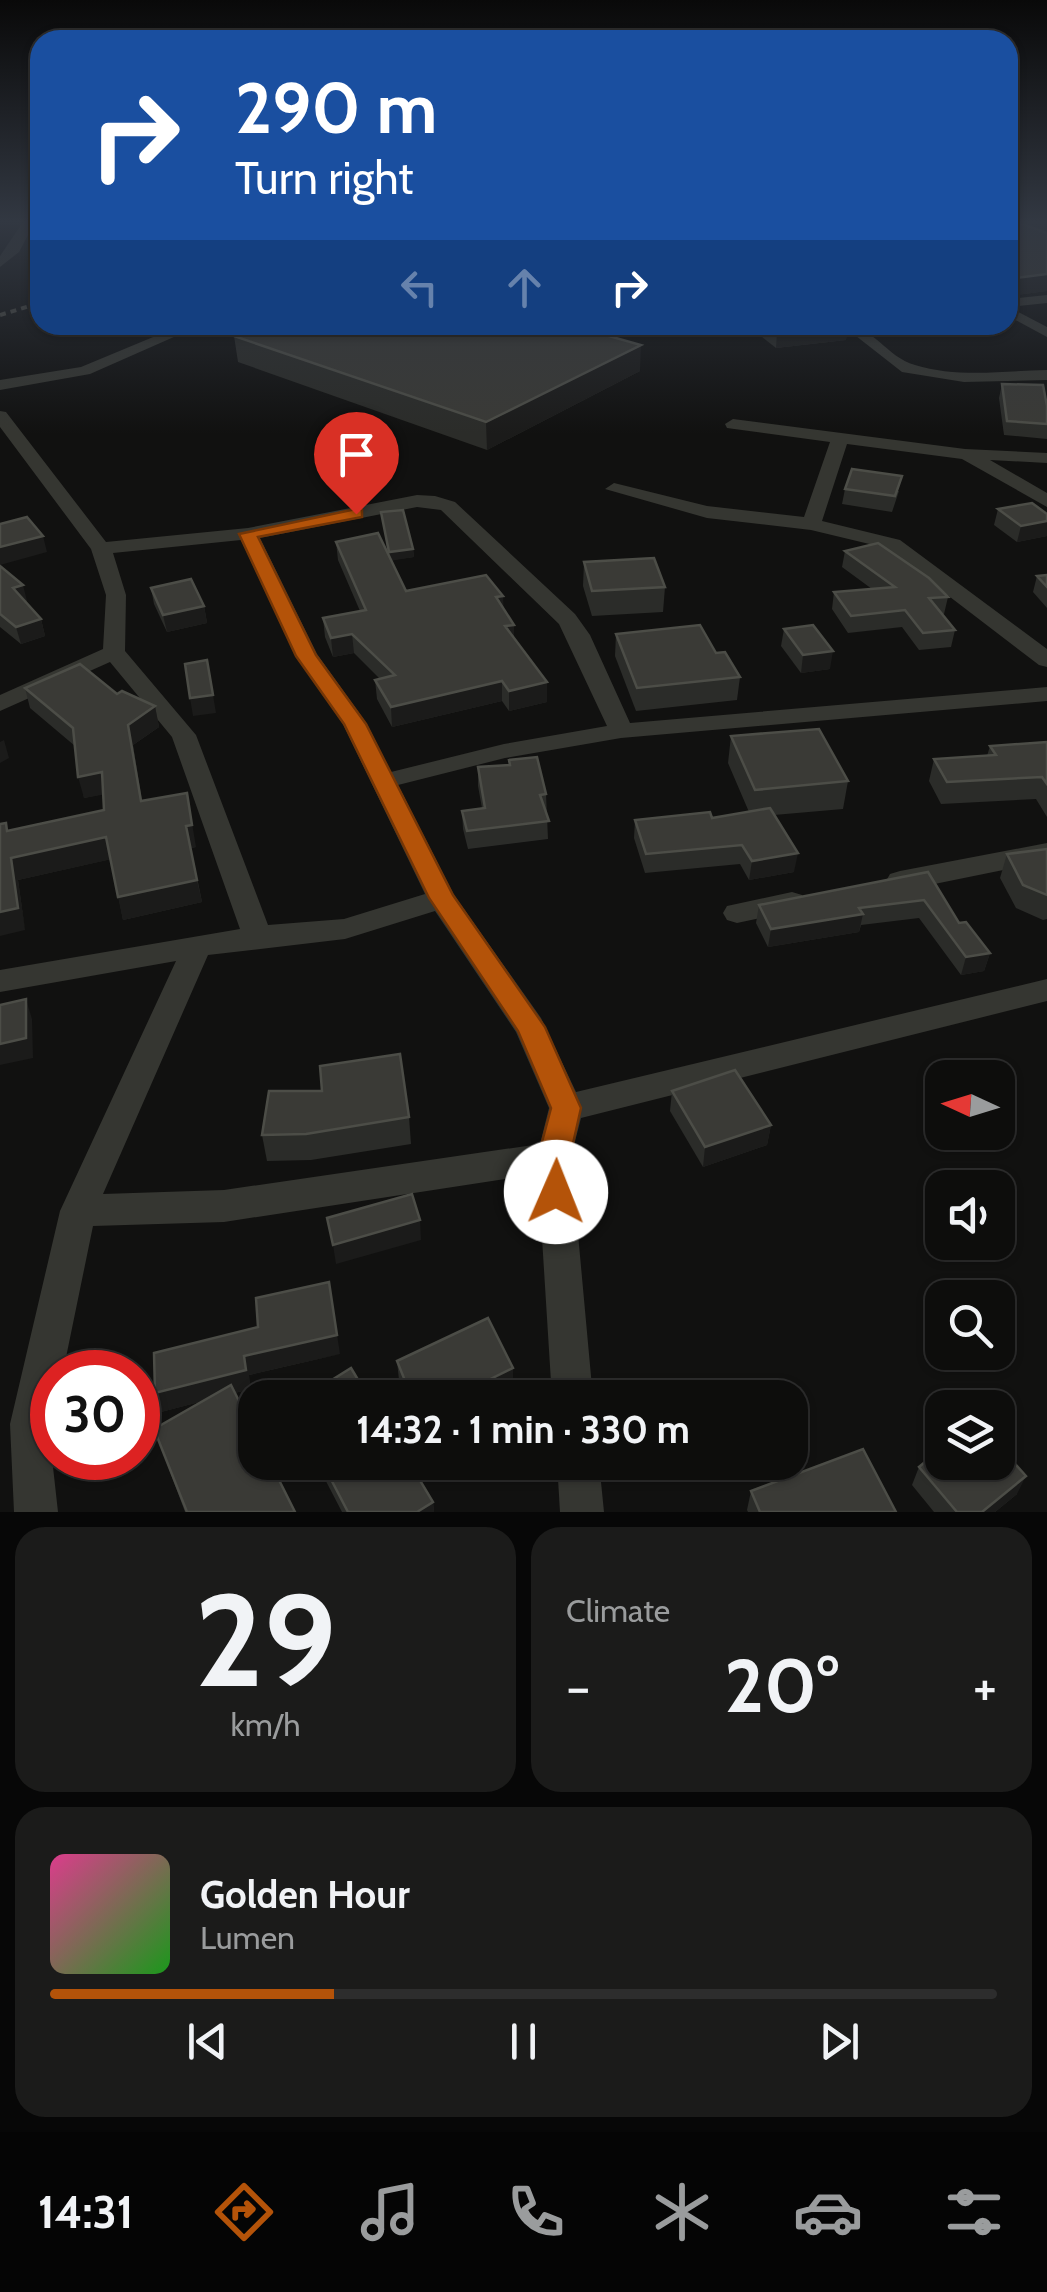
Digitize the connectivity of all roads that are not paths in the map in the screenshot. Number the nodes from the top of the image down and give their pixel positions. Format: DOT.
graph roads {
  1 [pos="1047,299"];
  2 [pos="1018,302"];
  3 [pos="1018,317"];
  4 [pos="1047,333"];
  5 [pos="170,335"];
  6 [pos="863,335"];
  7 [pos="1047,375"];
  8 [pos="0,385"];
  9 [pos="0,416"];
  10 [pos="733,424"];
  11 [pos="840,439"];
  12 [pos="965,454"];
  13 [pos="1047,458"];
  14 [pos="614,489"];
  15 [pos="1047,501"];
  16 [pos="811,524"];
  17 [pos="248,534"];
  18 [pos="101,548"];
  19 [pos="114,652"];
  20 [pos="1047,660"];
  21 [pos="1047,694"];
  22 [pos="0,704"];
  23 [pos="622,731"];
  24 [pos="385,781"];
  25 [pos="1047,852"];
  26 [pos="872,886"];
  27 [pos="442,898"];
  28 [pos="814,898"];
  29 [pos="737,913"];
  30 [pos="257,936"];
  31 [pos="197,946"];
  32 [pos="0,980"];
  33 [pos="1047,990"];
  34 [pos="566,1108"];
  35 [pos="554,1157"];
  36 [pos="78,1212"];
  37 [pos="572,1380"];
  38 [pos="579,1480"];
  39 [pos="36,1512"];
  40 [pos="582,1512"];
  1 -- 2 [label="street"];
  3 -- 4 [label="street"];
  5 -- 8 [label="street"];
  6 -- 7 [label="street"];
  9 -- 18 [label="street"];
  10 -- 11 [label="street"];
  11 -- 12 [label="street"];
  11 -- 16 [label="street"];
  12 -- 13 [label="street"];
  12 -- 15 [label="street"];
  14 -- 16 [label="street"];
  16 -- 20 [label="street"];
  17 -- 18 [label="street"];
  17 -- 23 [label="street"];
  17 -- 24 [label="street"];
  18 -- 19 [label="street"];
  19 -- 22 [label="street"];
  19 -- 30 [label="street"];
  21 -- 23 [label="street"];
  23 -- 24 [label="street"];
  24 -- 27 [label="street"];
  25 -- 26 [label="street"];
  27 -- 30 [label="street"];
  27 -- 34 [label="street"];
  28 -- 29 [label="street"];
  30 -- 31 [label="street"];
  31 -- 32 [label="street"];
  31 -- 36 [label="street"];
  33 -- 34 [label="street"];
  34 -- 35 [label="street"];
  35 -- 36 [label="street"];
  35 -- 37 [label="street"];
  36 -- 39 [label="street"];
  38 -- 40 [label="street"];
}
